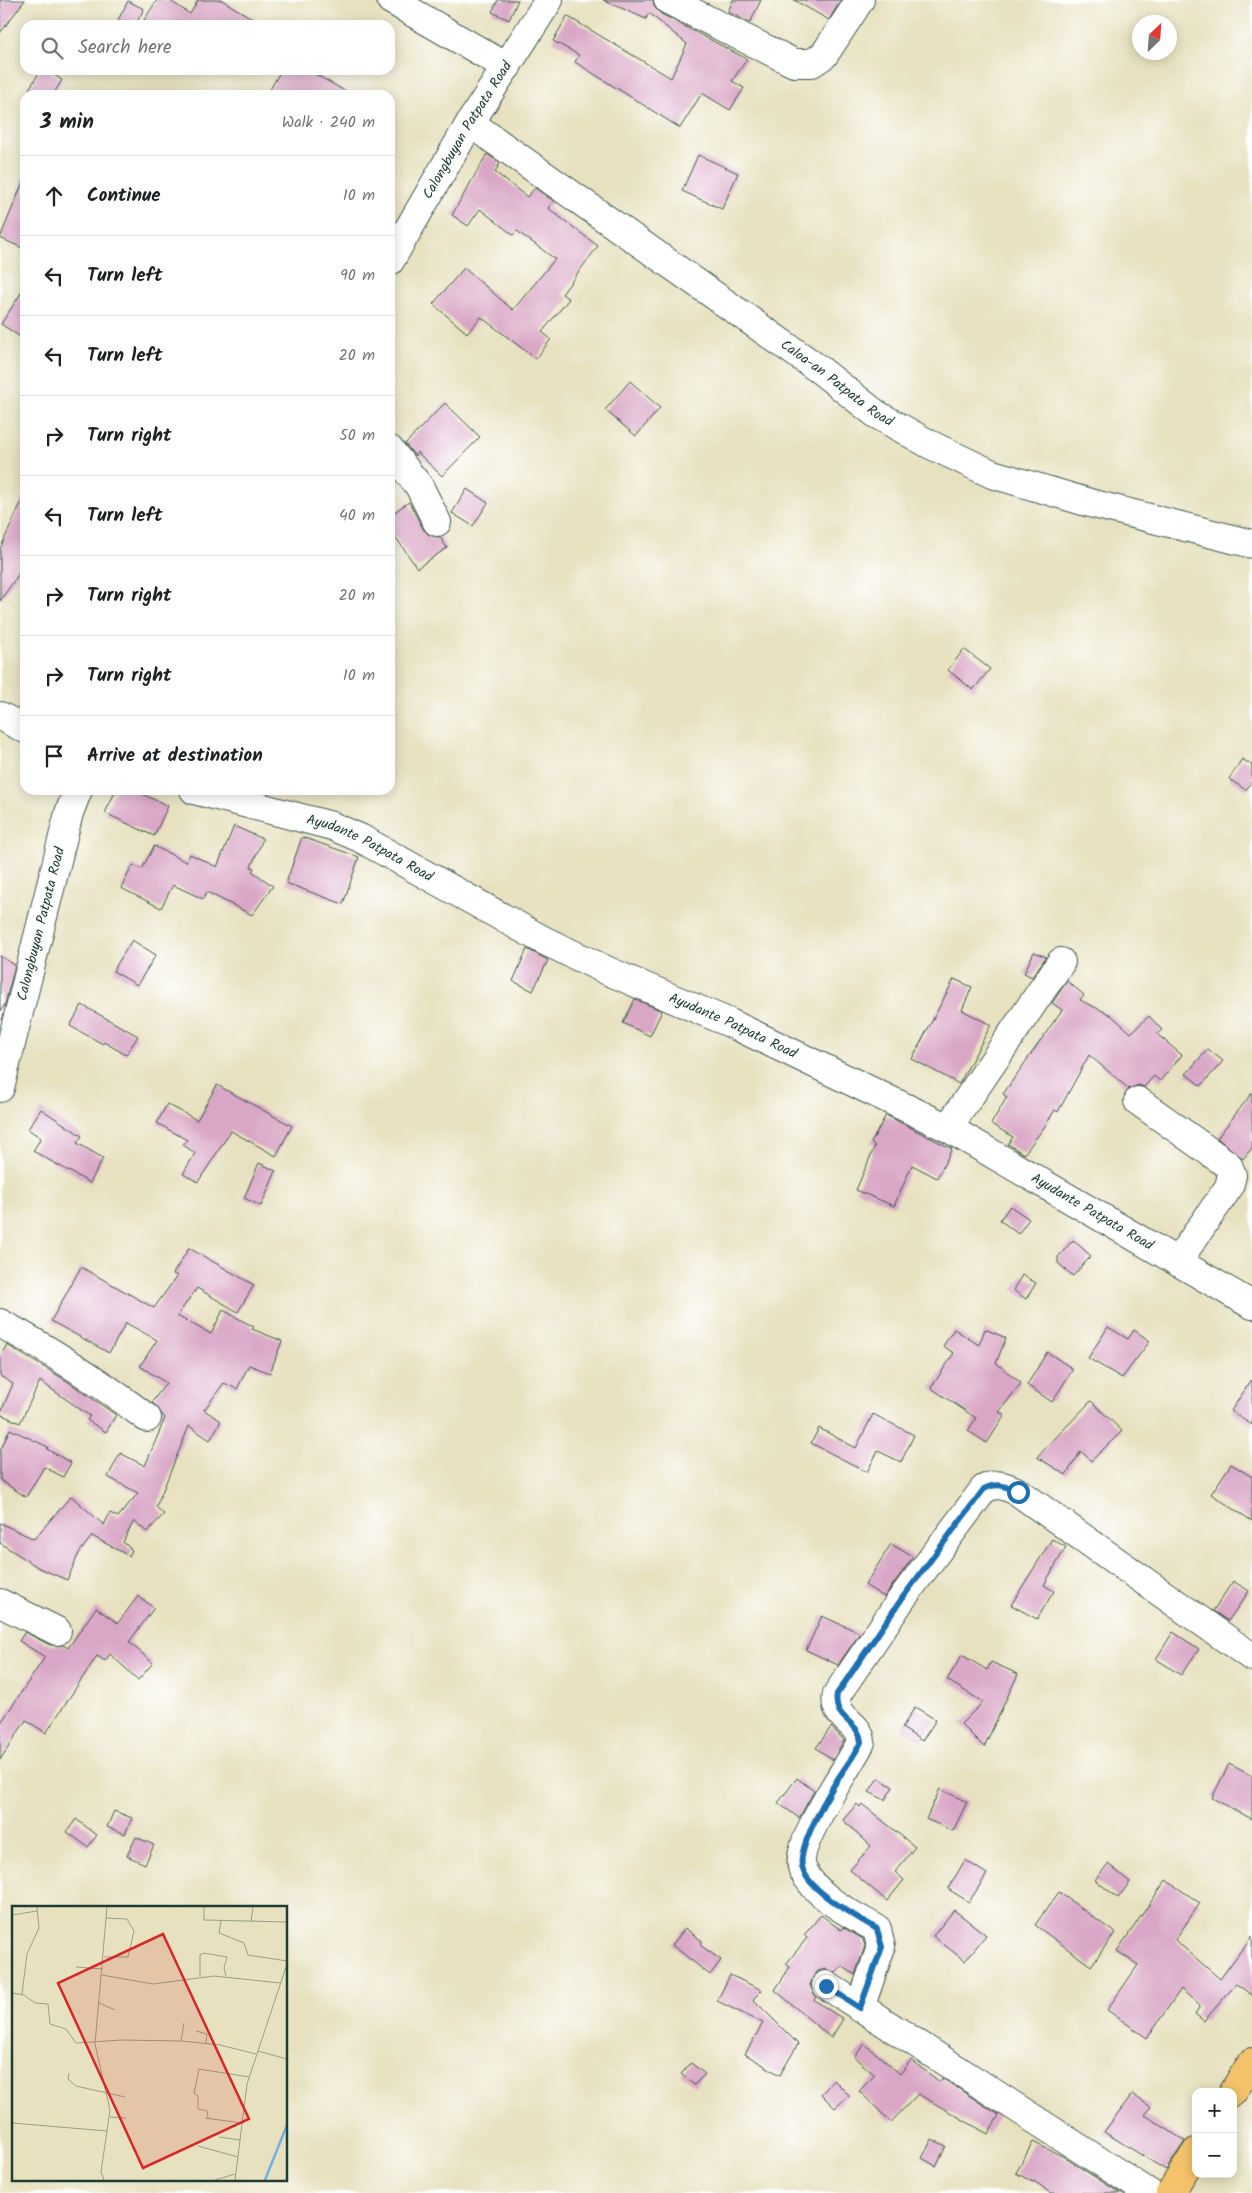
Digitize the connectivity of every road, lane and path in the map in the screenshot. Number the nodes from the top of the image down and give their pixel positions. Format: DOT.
graph roads {
  1 [pos="391,0"];
  2 [pos="550,0"];
  3 [pos="668,0"];
  4 [pos="860,0"];
  5 [pos="506,67"];
  6 [pos="470,123"];
  7 [pos="395,252"];
  8 [pos="395,456"];
  9 [pos="437,522"];
  10 [pos="1252,544"];
  11 [pos="0,716"];
  12 [pos="20,726"];
  13 [pos="76,795"];
  14 [pos="213,795"];
  15 [pos="1061,962"];
  16 [pos="0,1088"];
  17 [pos="1138,1100"];
  18 [pos="948,1128"];
  19 [pos="1177,1262"];
  20 [pos="1252,1305"];
  21 [pos="0,1323"];
  22 [pos="147,1418"];
  23 [pos="0,1603"];
  24 [pos="58,1631"];
  25 [pos="1252,1657"];
  26 [pos="826,1986"];
  27 [pos="860,2008"];
  28 [pos="1252,2062"];
  29 [pos="1236,2088"];
  30 [pos="1192,2158"];
  31 [pos="1149,2193"];
  32 [pos="1170,2193"];
  1 -- 5 [label="street"];
  2 -- 5 [label="street, Calongbuyan Patpata Road"];
  3 -- 4 [label="street"];
  5 -- 6 [label="street, Calongbuyan Patpata Road"];
  6 -- 7 [label="street, Calongbuyan Patpata Road"];
  6 -- 10 [label="street, Caloa-an Patpata Road"];
  8 -- 9 [label="street"];
  11 -- 12 [label="street"];
  13 -- 16 [label="street, Calongbuyan Patpata Road"];
  14 -- 18 [label="street, Ayudante Patpata Road"];
  15 -- 18 [label="street"];
  17 -- 19 [label="street"];
  18 -- 19 [label="street, Ayudante Patpata Road"];
  19 -- 20 [label="street, Ayudante Patpata Road"];
  21 -- 22 [label="street"];
  23 -- 24 [label="street"];
  25 -- 27 [label="street"];
  26 -- 27 [label="street"];
  27 -- 31 [label="street"];
  28 -- 29 [label="main road"];
  30 -- 32 [label="main road"];
}
